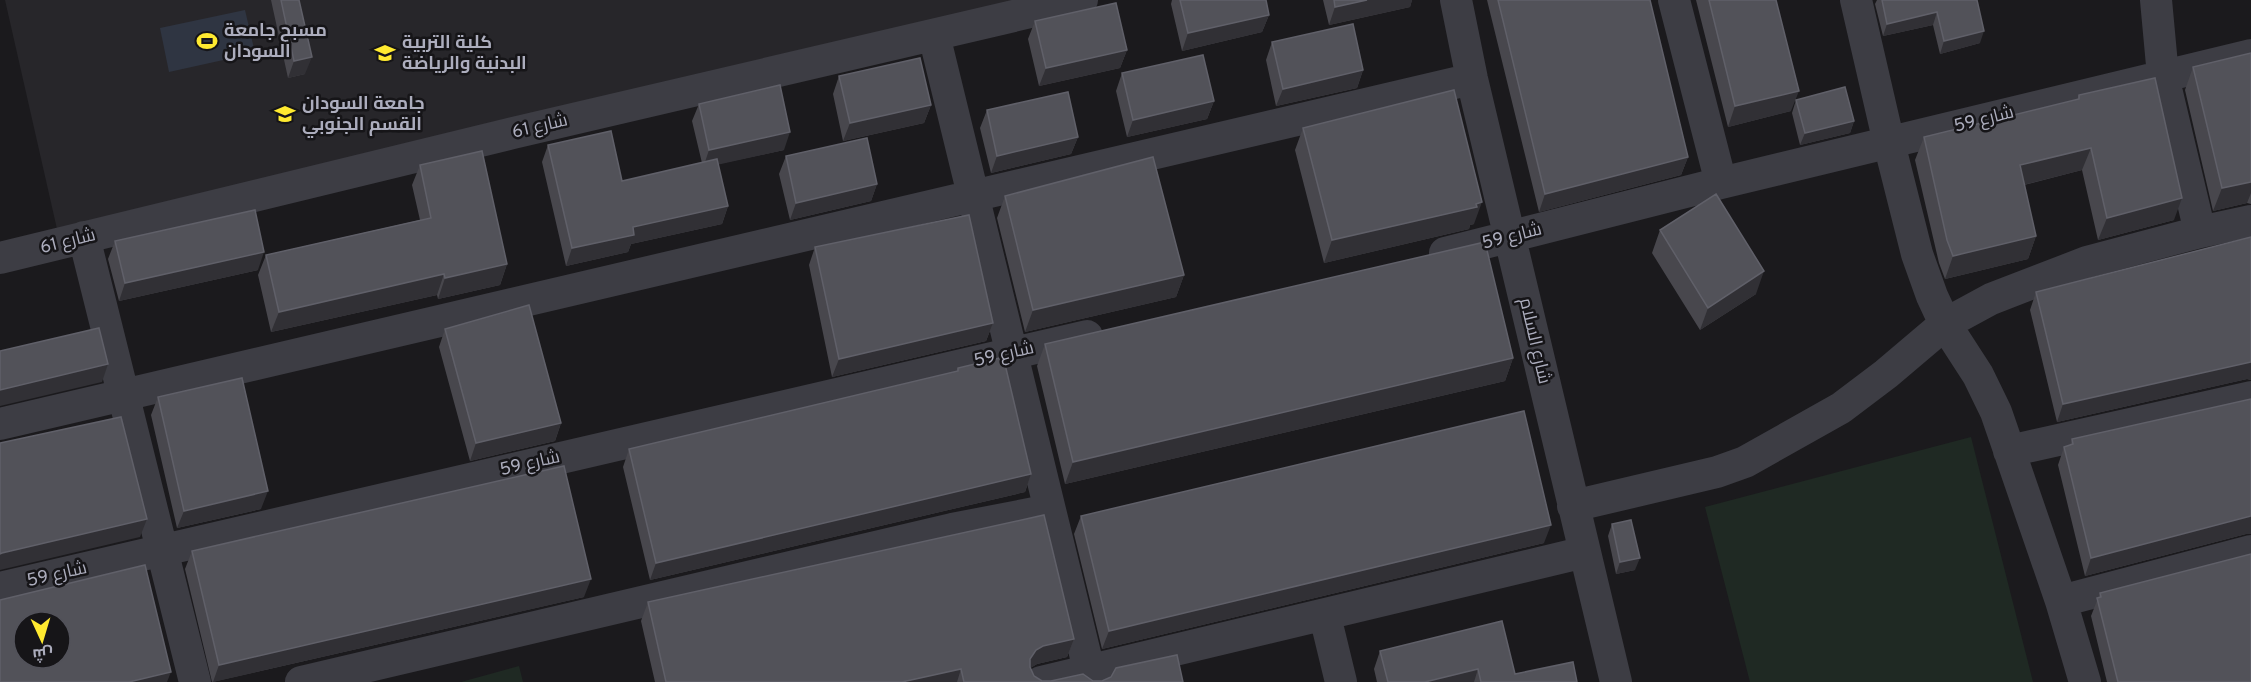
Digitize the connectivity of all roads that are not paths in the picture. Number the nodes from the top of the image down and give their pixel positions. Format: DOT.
graph roads {
  1 [pos="1082,0"];
  2 [pos="1456,0"];
  3 [pos="1674,0"];
  4 [pos="1856,0"];
  5 [pos="2156,0"];
  6 [pos="934,35"];
  7 [pos="2251,55"];
  8 [pos="2163,76"];
  9 [pos="1472,79"];
  10 [pos="1888,143"];
  11 [pos="1721,183"];
  12 [pos="975,196"];
  13 [pos="2251,221"];
  14 [pos="2200,232"];
  15 [pos="84,237"];
  16 [pos="1510,238"];
  17 [pos="0,258"];
  18 [pos="1417,259"];
  19 [pos="1945,324"];
  20 [pos="1116,329"];
  21 [pos="1011,354"];
  22 [pos="123,395"];
  23 [pos="2251,397"];
  24 [pos="0,424"];
  25 [pos="2009,451"];
  26 [pos="1573,506"];
  27 [pos="1050,510"];
  28 [pos="161,550"];
  29 [pos="2251,551"];
  30 [pos="1585,552"];
  31 [pos="0,588"];
  32 [pos="2061,601"];
  33 [pos="1325,616"];
  34 [pos="1091,676"];
  35 [pos="195,682"];
  36 [pos="301,682"];
  37 [pos="1041,682"];
  38 [pos="1341,682"];
  39 [pos="1616,682"];
  40 [pos="2085,682"];
  1 -- 6 [label="street, شارع 61"];
  2 -- 9 [label="street, شارع السلام"];
  3 -- 11 [label="street"];
  4 -- 10 [label="street"];
  5 -- 8 [label="street"];
  6 -- 12 [label="street"];
  6 -- 15 [label="street, شارع 61"];
  7 -- 8 [label="street, شارع 59"];
  8 -- 10 [label="street, شارع 59"];
  8 -- 14 [label="street"];
  9 -- 12 [label="street"];
  9 -- 16 [label="street, شارع السلام"];
  10 -- 11 [label="street, شارع 59"];
  10 -- 19 [label="street"];
  11 -- 16 [label="street, شارع 59"];
  12 -- 21 [label="street"];
  12 -- 22 [label="street"];
  13 -- 14 [label="street"];
  14 -- 19 [label="street"];
  15 -- 17 [label="street, شارع 61"];
  15 -- 22 [label="street"];
  16 -- 18 [label="street, شارع 59"];
  16 -- 26 [label="street, شارع السلام"];
  19 -- 25 [label="street"];
  19 -- 26 [label="street"];
  20 -- 21 [label="street, شارع 59"];
  21 -- 27 [label="street"];
  21 -- 28 [label="street, شارع 59"];
  22 -- 24 [label="street"];
  22 -- 28 [label="street"];
  23 -- 25 [label="street"];
  25 -- 32 [label="street"];
  26 -- 30 [label="street, شارع السلام"];
  27 -- 34 [label="street"];
  27 -- 36 [label="street"];
  28 -- 31 [label="street, شارع 59"];
  28 -- 35 [label="street"];
  29 -- 32 [label="street"];
  30 -- 33 [label="street"];
  30 -- 39 [label="street, شارع السلام"];
  32 -- 40 [label="street"];
  33 -- 34 [label="street"];
  33 -- 38 [label="street"];
  34 -- 37 [label="street"];
}
